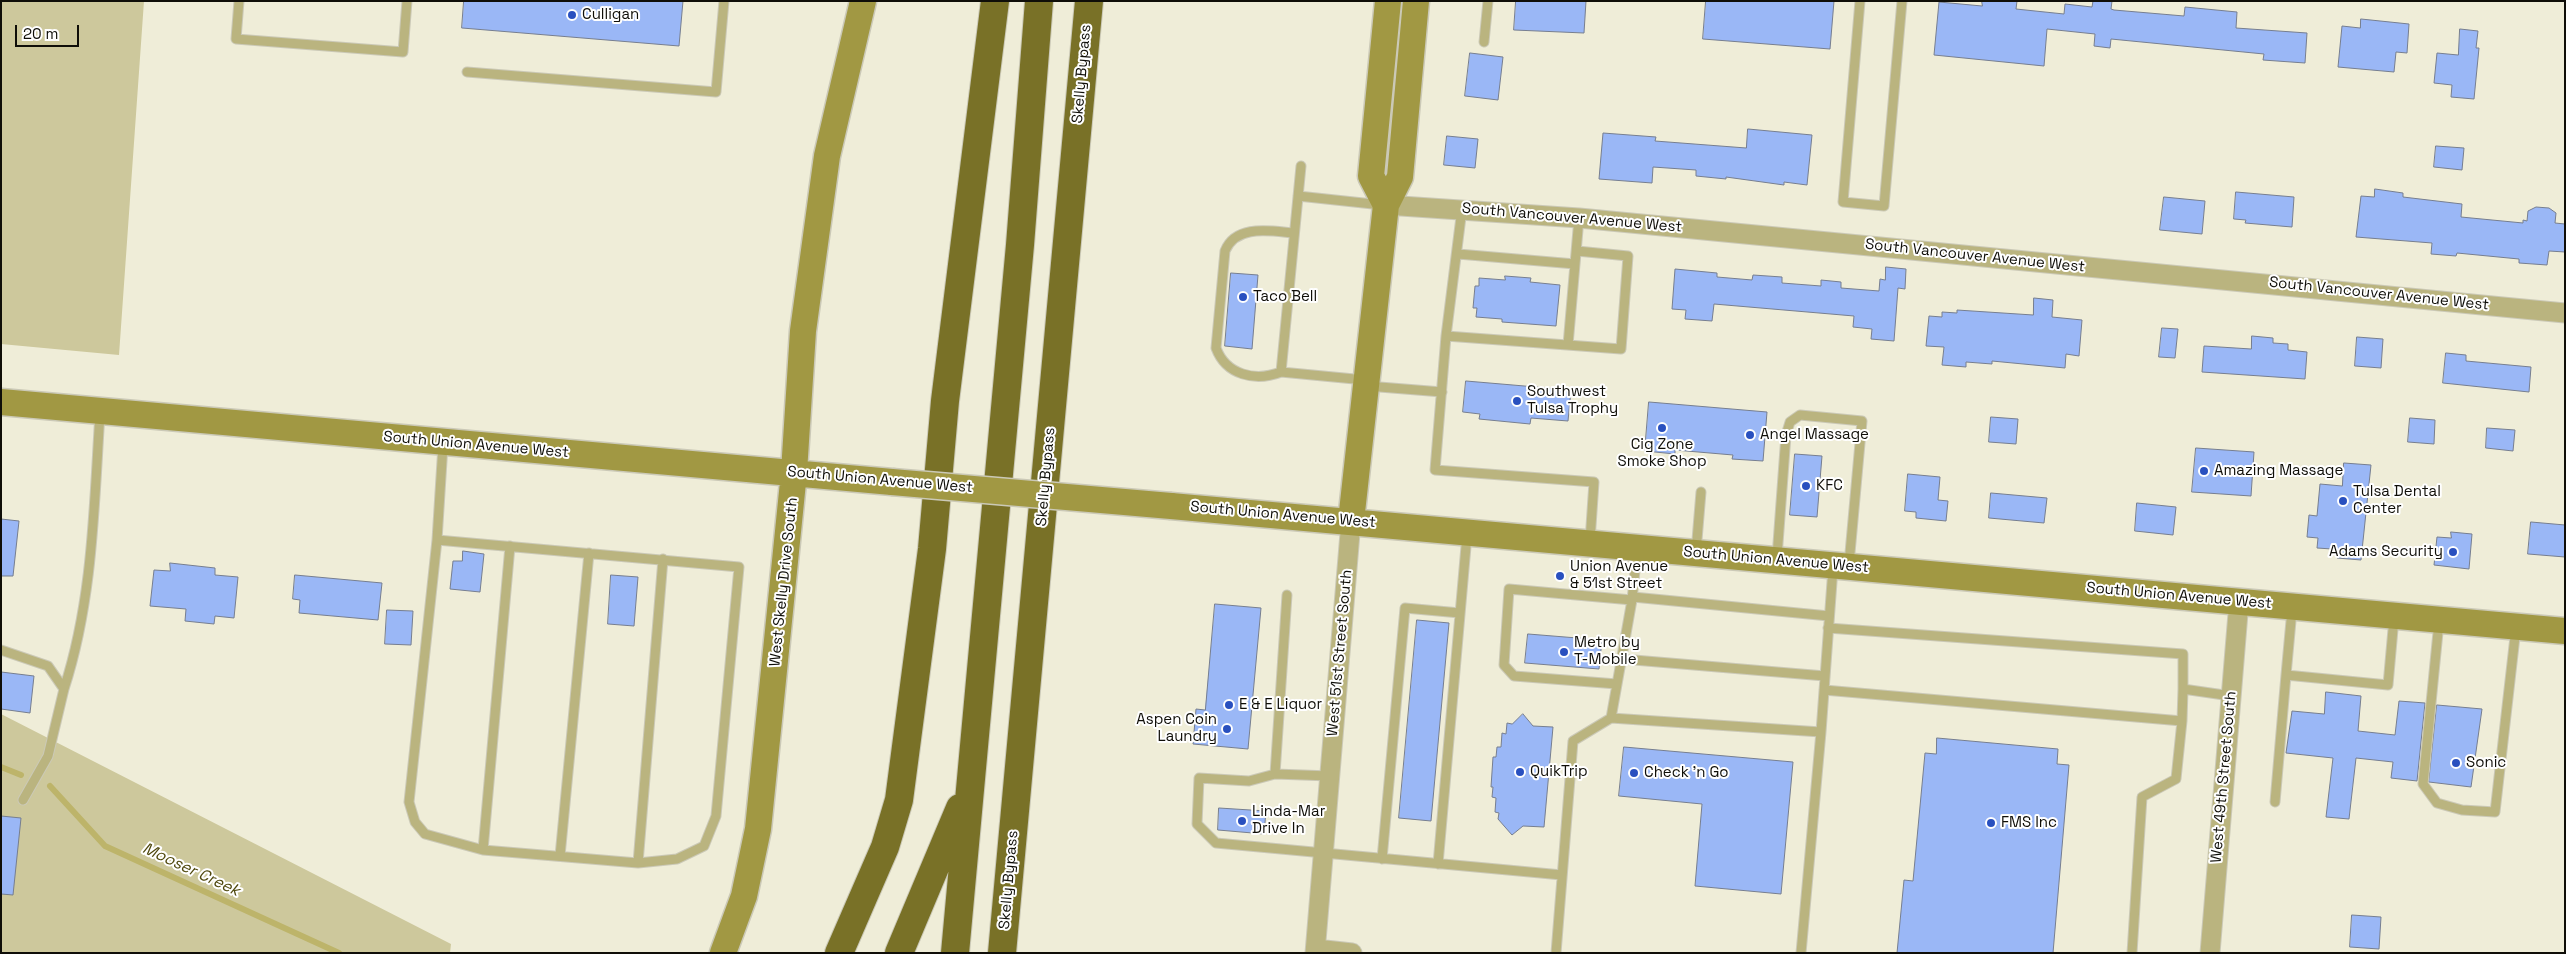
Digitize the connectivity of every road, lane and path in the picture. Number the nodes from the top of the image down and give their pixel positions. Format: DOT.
graph roads {
  1 [pos="239,1"];
  2 [pos="407,1"];
  3 [pos="724,1"];
  4 [pos="863,1"];
  5 [pos="995,1"];
  6 [pos="1039,1"];
  7 [pos="1089,1"];
  8 [pos="1388,1"];
  9 [pos="1416,1"];
  10 [pos="1488,1"];
  11 [pos="1860,1"];
  12 [pos="1902,1"];
  13 [pos="1484,42"];
  14 [pos="467,72"];
  15 [pos="1301,166"];
  16 [pos="1298,196"];
  17 [pos="1386,205"];
  18 [pos="1462,209"];
  19 [pos="1579,218"];
  20 [pos="1294,233"];
  21 [pos="1577,251"];
  22 [pos="1458,254"];
  23 [pos="1575,264"];
  24 [pos="2565,313"];
  25 [pos="1446,336"];
  26 [pos="1568,346"];
  27 [pos="1281,372"];
  28 [pos="1366,383"];
  29 [pos="1442,392"];
  30 [pos="1,402"];
  31 [pos="100,411"];
  32 [pos="444,442"];
  33 [pos="794,472"];
  34 [pos="1701,492"];
  35 [pos="1351,521"];
  36 [pos="1467,532"];
  37 [pos="437,540"];
  38 [pos="1590,544"];
  39 [pos="510,546"];
  40 [pos="1637,548"];
  41 [pos="589,553"];
  42 [pos="1696,554"];
  43 [pos="663,559"];
  44 [pos="1776,560"];
  45 [pos="1841,566"];
  46 [pos="1287,595"];
  47 [pos="1632,598"];
  48 [pos="2239,601"];
  49 [pos="2292,606"];
  50 [pos="1460,613"];
  51 [pos="2394,615"];
  52 [pos="1829,616"];
  53 [pos="2439,619"];
  54 [pos="2516,626"];
  55 [pos="1828,628"];
  56 [pos="2565,630"];
  57 [pos="1,650"];
  58 [pos="1622,658"];
  59 [pos="2286,675"];
  60 [pos="1825,676"];
  61 [pos="1617,684"];
  62 [pos="64,689"];
  63 [pos="2183,689"];
  64 [pos="1824,690"];
  65 [pos="2231,696"];
  66 [pos="1611,718"];
  67 [pos="2182,721"];
  68 [pos="1821,732"];
  69 [pos="1274,774"];
  70 [pos="1330,776"];
  71 [pos="970,783"];
  72 [pos="23,800"];
  73 [pos="2275,802"];
  74 [pos="483,850"];
  75 [pos="1324,853"];
  76 [pos="560,856"];
  77 [pos="1382,859"];
  78 [pos="638,864"];
  79 [pos="1438,864"];
  80 [pos="1562,875"];
  81 [pos="1316,951"];
  82 [pos="724,953"];
  83 [pos="839,953"];
  84 [pos="899,953"];
  85 [pos="955,953"];
  86 [pos="1002,953"];
  87 [pos="1352,953"];
  88 [pos="1556,953"];
  89 [pos="1801,953"];
  90 [pos="2132,953"];
  91 [pos="2210,953"];
  1 -- 2 [label="lane"];
  3 -- 14 [label="lane"];
  4 -- 33 [label="street, West Skelly Drive South"];
  5 -- 83 [label="highway"];
  6 -- 71 [label="highway"];
  7 -- 86 [label="highway, Skelly Bypass"];
  8 -- 17 [label="street"];
  9 -- 17 [label="street, West 51st Street South"];
  10 -- 13 [label="lane"];
  11 -- 12 [label="lane"];
  15 -- 16 [label="lane"];
  16 -- 17 [label="lane"];
  16 -- 20 [label="lane"];
  17 -- 18 [label="street, South Vancouver Avenue West"];
  17 -- 28 [label="street, West 51st Street South"];
  18 -- 19 [label="street, South Vancouver Avenue West"];
  18 -- 22 [label="lane"];
  19 -- 21 [label="lane"];
  19 -- 24 [label="street, South Vancouver Avenue West"];
  20 -- 27 [label="lane"];
  20 -- 27 [label="lane"];
  21 -- 23 [label="lane"];
  21 -- 26 [label="lane"];
  22 -- 23 [label="lane"];
  22 -- 25 [label="lane"];
  23 -- 26 [label="lane"];
  25 -- 26 [label="lane"];
  25 -- 29 [label="lane"];
  27 -- 28 [label="lane"];
  28 -- 29 [label="lane"];
  28 -- 35 [label="street, West 51st Street South"];
  29 -- 38 [label="lane"];
  30 -- 31 [label="street, South Union Avenue West"];
  31 -- 32 [label="street, South Union Avenue West"];
  31 -- 62 [label="lane"];
  32 -- 33 [label="street, South Union Avenue West"];
  32 -- 37 [label="lane"];
  33 -- 35 [label="street, South Union Avenue West, bridge"];
  33 -- 82 [label="street, West Skelly Drive South"];
  34 -- 42 [label="lane"];
  35 -- 36 [label="street, South Union Avenue West"];
  35 -- 70 [label="street, West 51st Street South"];
  36 -- 38 [label="street, South Union Avenue West"];
  36 -- 50 [label="lane"];
  37 -- 39 [label="lane"];
  37 -- 74 [label="lane"];
  38 -- 40 [label="street, South Union Avenue West"];
  39 -- 41 [label="lane"];
  39 -- 74 [label="lane"];
  40 -- 42 [label="street, South Union Avenue West"];
  40 -- 47 [label="lane"];
  41 -- 43 [label="lane"];
  41 -- 76 [label="lane"];
  42 -- 44 [label="street, South Union Avenue West"];
  43 -- 78 [label="lane"];
  43 -- 78 [label="lane"];
  44 -- 45 [label="street, South Union Avenue West"];
  44 -- 45 [label="lane"];
  45 -- 48 [label="street, South Union Avenue West"];
  45 -- 52 [label="lane"];
  46 -- 69 [label="lane"];
  47 -- 52 [label="lane"];
  47 -- 58 [label="lane"];
  47 -- 61 [label="lane"];
  48 -- 49 [label="street, South Union Avenue West"];
  48 -- 65 [label="street, West 49th Street South"];
  49 -- 51 [label="street, South Union Avenue West"];
  49 -- 59 [label="lane"];
  50 -- 77 [label="lane"];
  50 -- 79 [label="lane"];
  51 -- 53 [label="street, South Union Avenue West"];
  51 -- 59 [label="lane"];
  52 -- 55 [label="lane"];
  53 -- 54 [label="street, South Union Avenue West"];
  53 -- 54 [label="lane"];
  54 -- 56 [label="street, South Union Avenue West"];
  55 -- 60 [label="lane"];
  55 -- 63 [label="lane"];
  57 -- 62 [label="lane"];
  58 -- 60 [label="lane"];
  58 -- 61 [label="lane"];
  59 -- 73 [label="lane"];
  60 -- 64 [label="lane"];
  61 -- 66 [label="lane"];
  62 -- 72 [label="lane"];
  63 -- 65 [label="lane"];
  63 -- 67 [label="lane"];
  64 -- 67 [label="lane"];
  64 -- 68 [label="lane"];
  65 -- 91 [label="street, West 49th Street South"];
  66 -- 68 [label="lane"];
  66 -- 80 [label="lane"];
  67 -- 90 [label="lane"];
  68 -- 89 [label="lane"];
  69 -- 70 [label="lane"];
  69 -- 75 [label="lane"];
  70 -- 75 [label="street, West 51st Street South"];
  71 -- 84 [label="highway"];
  71 -- 85 [label="highway"];
  74 -- 76 [label="lane"];
  75 -- 77 [label="lane"];
  75 -- 81 [label="street, West 51st Street South"];
  76 -- 78 [label="lane"];
  77 -- 79 [label="lane"];
  79 -- 80 [label="lane"];
  80 -- 88 [label="lane"];
  81 -- 87 [label="street"];
}
